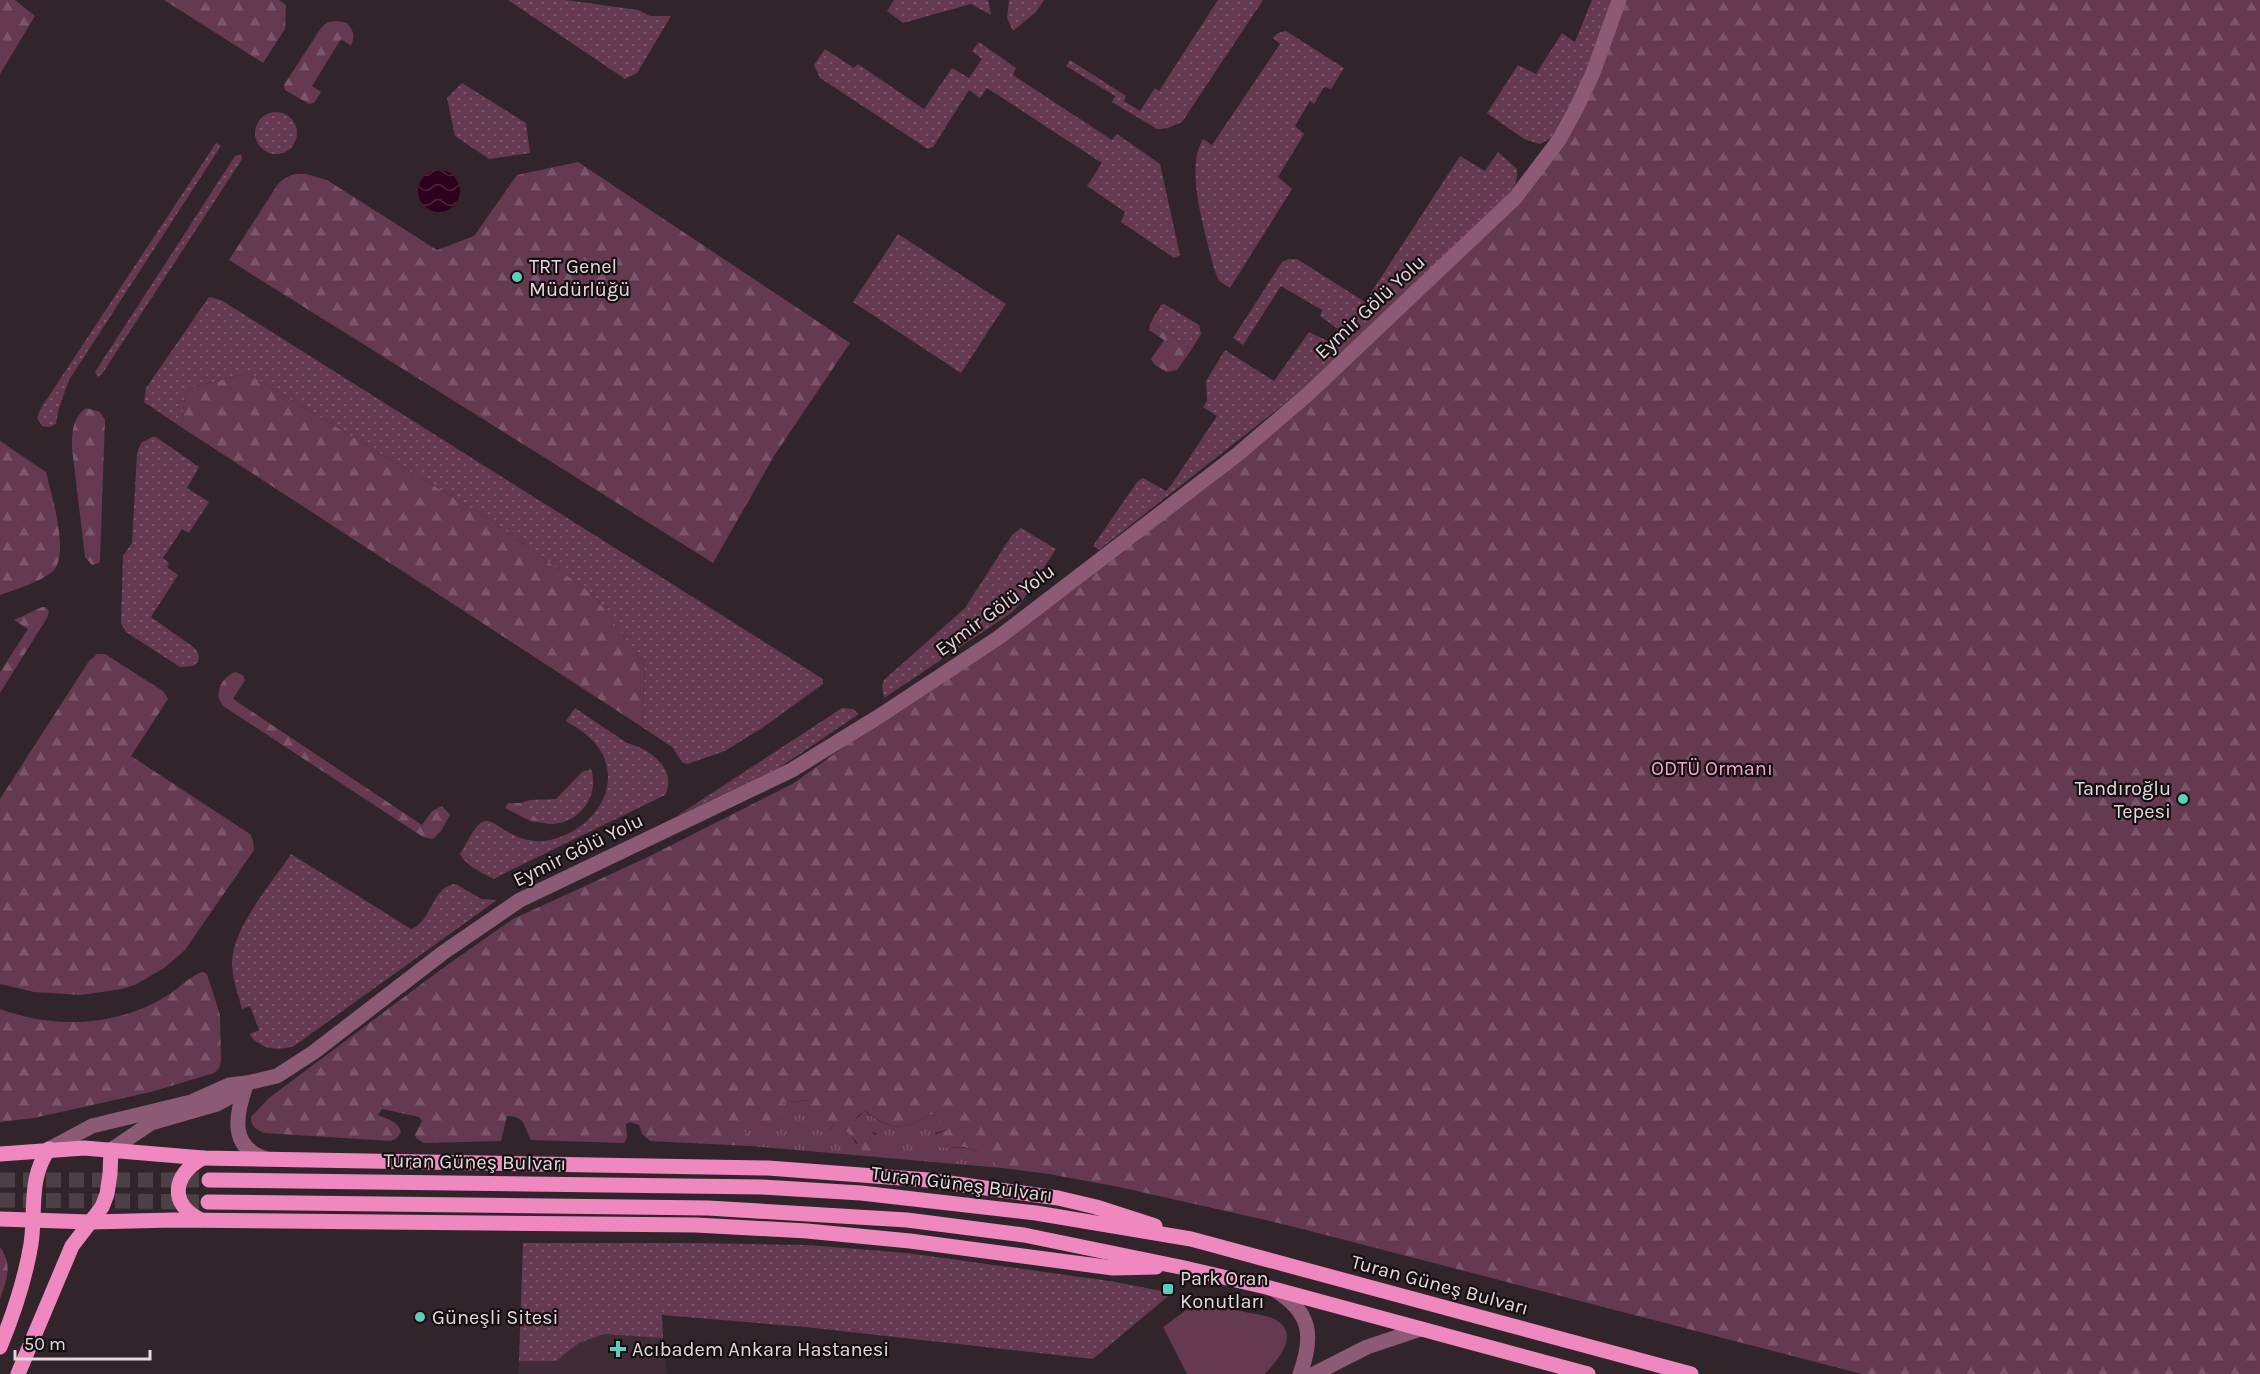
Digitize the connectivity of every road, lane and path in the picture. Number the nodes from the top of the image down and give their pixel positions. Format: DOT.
graph roads {
  1 [pos="1619,0"];
  2 [pos="247,1083"];
  3 [pos="49,1149"];
  4 [pos="111,1150"];
  5 [pos="0,1154"];
  6 [pos="203,1158"];
  7 [pos="270,1159"];
  8 [pos="209,1180"];
  9 [pos="208,1202"];
  10 [pos="0,1219"];
  11 [pos="202,1220"];
  12 [pos="34,1221"];
  13 [pos="90,1222"];
  14 [pos="1191,1239"];
  15 [pos="1180,1267"];
  16 [pos="1272,1289"];
  17 [pos="1421,1329"];
  18 [pos="0,1347"];
  19 [pos="18,1374"];
  20 [pos="1300,1374"];
  21 [pos="1314,1374"];
  22 [pos="1588,1374"];
  23 [pos="1690,1374"];
  1 -- 2 [label="street, Eymir Gölü Yolu"];
  2 -- 3 [label="street, Eymir Gölü Yolu"];
  2 -- 4 [label="street"];
  2 -- 7 [label="street"];
  3 -- 4 [label="main road"];
  3 -- 5 [label="main road"];
  3 -- 12 [label="main road"];
  4 -- 6 [label="main road"];
  4 -- 13 [label="main road"];
  6 -- 7 [label="main road"];
  6 -- 11 [label="main road"];
  7 -- 14 [label="main road"];
  8 -- 14 [label="main road, Turan Güneş Bulvarı"];
  9 -- 15 [label="main road"];
  10 -- 12 [label="main road"];
  11 -- 13 [label="main road"];
  11 -- 15 [label="main road"];
  12 -- 13 [label="main road"];
  12 -- 18 [label="main road"];
  13 -- 19 [label="main road"];
  14 -- 23 [label="main road, Turan Güneş Bulvarı"];
  15 -- 16 [label="main road"];
  16 -- 17 [label="main road"];
  16 -- 20 [label="street"];
  17 -- 21 [label="street"];
  17 -- 22 [label="main road"];
}
